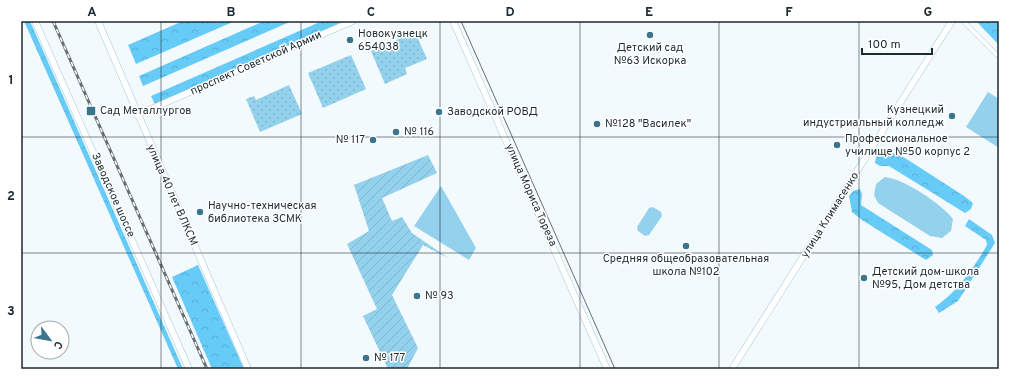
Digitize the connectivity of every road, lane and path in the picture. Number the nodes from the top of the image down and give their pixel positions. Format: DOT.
graph roads {
  1 [pos="35,21"];
  2 [pos="98,21"];
  3 [pos="353,21"];
  4 [pos="453,21"];
  5 [pos="952,21"];
  6 [pos="963,21"];
  7 [pos="999,57"];
  8 [pos="137,115"];
  9 [pos="189,369"];
  10 [pos="248,369"];
  11 [pos="607,369"];
  12 [pos="732,369"];
  1 -- 9 [label="street, Заводское шоссе"];
  2 -- 8 [label="street, улица 40 лет ВЛКСМ"];
  3 -- 8 [label="street, проспект Советской Армии"];
  4 -- 11 [label="street, улица Мориса Тореза"];
  5 -- 12 [label="street, улица Климасенко"];
  6 -- 7 [label="street"];
  8 -- 10 [label="street, улица 40 лет ВЛКСМ"];
}
